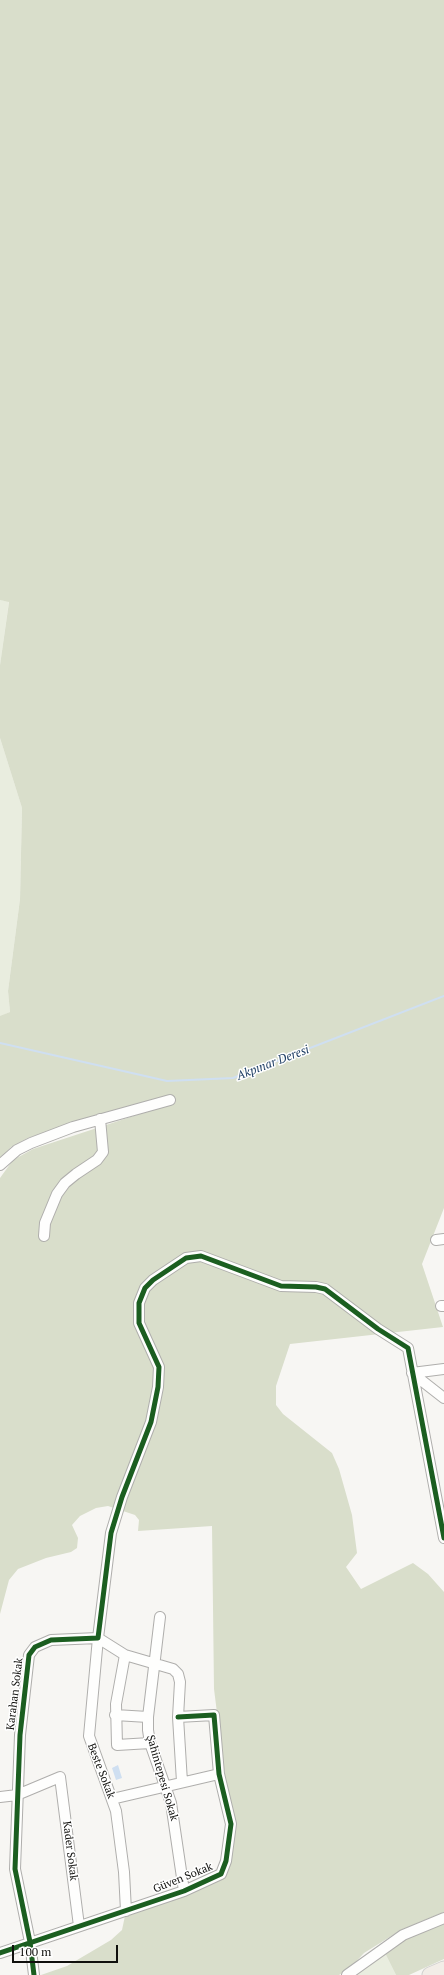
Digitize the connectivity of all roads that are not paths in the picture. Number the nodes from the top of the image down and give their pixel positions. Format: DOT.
graph roads {
  1 [pos="170,1100"];
  2 [pos="100,1119"];
  3 [pos="0,1165"];
  4 [pos="44,1236"];
  5 [pos="444,1369"];
  6 [pos="412,1373"];
  7 [pos="444,1398"];
  8 [pos="444,1538"];
  9 [pos="160,1617"];
  10 [pos="98,1638"];
  11 [pos="125,1655"];
  12 [pos="154,1664"];
  13 [pos="115,1715"];
  14 [pos="178,1716"];
  15 [pos="148,1717"];
  16 [pos="150,1743"];
  17 [pos="219,1774"];
  18 [pos="182,1782"];
  19 [pos="166,1786"];
  20 [pos="17,1795"];
  21 [pos="0,1797"];
  22 [pos="112,1799"];
  23 [pos="184,1891"];
  24 [pos="126,1911"];
  25 [pos="444,1918"];
  26 [pos="79,1926"];
  27 [pos="30,1942"];
  28 [pos="0,1953"];
  29 [pos="444,1969"];
  30 [pos="34,1975"];
  31 [pos="347,1975"];
  32 [pos="430,1975"];
  1 -- 2 [label="street"];
  2 -- 3 [label="street"];
  2 -- 4 [label="street"];
  5 -- 6 [label="street"];
  6 -- 7 [label="street"];
  6 -- 8 [label="street, Beste Sokak"];
  6 -- 10 [label="street, Beste Sokak"];
  9 -- 12 [label="street, Şahintepesi Sokak"];
  10 -- 11 [label="street"];
  10 -- 20 [label="street, Karahan Sokak"];
  10 -- 22 [label="street, Beste Sokak"];
  11 -- 12 [label="street"];
  11 -- 13 [label="street"];
  12 -- 14 [label="street"];
  12 -- 15 [label="street, Şahintepesi Sokak"];
  13 -- 15 [label="street"];
  13 -- 16 [label="street"];
  14 -- 17 [label="street, Güven Sokak"];
  14 -- 18 [label="street"];
  15 -- 16 [label="street, Şahintepesi Sokak"];
  16 -- 19 [label="street, Şahintepesi Sokak"];
  17 -- 18 [label="street"];
  17 -- 23 [label="street, Güven Sokak"];
  18 -- 19 [label="street"];
  19 -- 22 [label="street"];
  19 -- 23 [label="street, Şahintepesi Sokak"];
  20 -- 21 [label="street"];
  20 -- 26 [label="street, Kader Sokak"];
  20 -- 27 [label="street, Karahan Sokak"];
  22 -- 24 [label="street, Beste Sokak"];
  23 -- 24 [label="street, Güven Sokak"];
  24 -- 26 [label="street, Güven Sokak"];
  25 -- 31 [label="street"];
  26 -- 27 [label="street, Güven Sokak"];
  27 -- 28 [label="street, Güven Sokak"];
  27 -- 30 [label="street, Karahan Sokak"];
  29 -- 32 [label="highway"];
}
